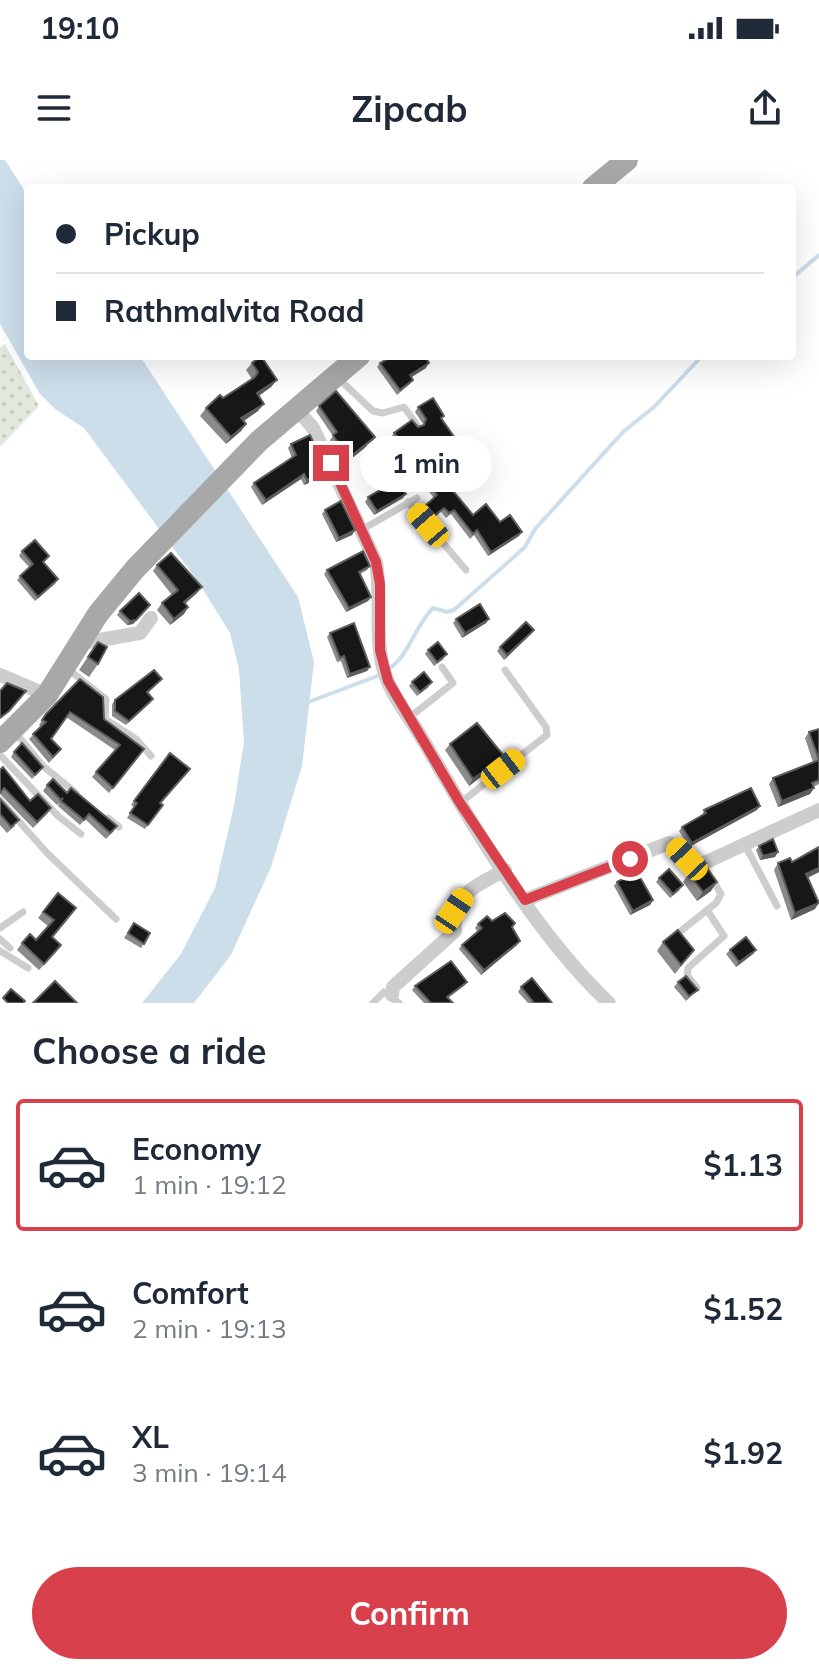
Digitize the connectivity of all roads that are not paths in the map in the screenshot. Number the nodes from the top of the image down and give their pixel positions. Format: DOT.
graph roads {
  1 [pos="627,160"];
  2 [pos="598,184"];
  3 [pos="353,360"];
  4 [pos="334,374"];
  5 [pos="295,407"];
  6 [pos="417,425"];
  7 [pos="417,498"];
  8 [pos="408,502"];
  9 [pos="363,529"];
  10 [pos="466,570"];
  11 [pos="151,618"];
  12 [pos="82,643"];
  13 [pos="442,667"];
  14 [pos="67,668"];
  15 [pos="505,670"];
  16 [pos="0,675"];
  17 [pos="47,695"];
  18 [pos="410,717"];
  19 [pos="6,736"];
  20 [pos="0,755"];
  21 [pos="151,756"];
  22 [pos="0,800"];
  23 [pos="86,801"];
  24 [pos="460,803"];
  25 [pos="97,810"];
  26 [pos="819,810"];
  27 [pos="119,827"];
  28 [pos="81,834"];
  29 [pos="745,845"];
  30 [pos="703,863"];
  31 [pos="505,870"];
  32 [pos="525,900"];
  33 [pos="777,906"];
  34 [pos="707,910"];
  35 [pos="23,912"];
  36 [pos="116,919"];
  37 [pos="0,928"];
  38 [pos="677,934"];
  39 [pos="0,939"];
  40 [pos="10,948"];
  41 [pos="0,951"];
  42 [pos="28,968"];
  43 [pos="697,988"];
  44 [pos="395,999"];
  45 [pos="373,1003"];
  46 [pos="609,1003"];
  1 -- 2 [label="main road"];
  3 -- 4 [label="main road"];
  4 -- 5 [label="main road"];
  4 -- 6 [label="lane"];
  5 -- 9 [label="street"];
  5 -- 12 [label="main road"];
  7 -- 8 [label="lane"];
  8 -- 9 [label="lane"];
  8 -- 10 [label="lane"];
  9 -- 18 [label="street"];
  11 -- 12 [label="street"];
  12 -- 14 [label="main road"];
  13 -- 18 [label="lane"];
  14 -- 17 [label="main road"];
  14 -- 21 [label="lane"];
  15 -- 24 [label="lane"];
  16 -- 17 [label="street"];
  17 -- 19 [label="main road"];
  18 -- 24 [label="street"];
  19 -- 23 [label="lane"];
  20 -- 28 [label="lane"];
  22 -- 36 [label="lane"];
  24 -- 31 [label="street"];
  25 -- 27 [label="lane"];
  26 -- 29 [label="street"];
  29 -- 30 [label="street"];
  29 -- 33 [label="lane"];
  30 -- 32 [label="street"];
  30 -- 34 [label="lane"];
  31 -- 32 [label="street"];
  31 -- 44 [label="street"];
  32 -- 46 [label="street"];
  34 -- 38 [label="lane"];
  34 -- 43 [label="lane"];
  35 -- 37 [label="lane"];
  39 -- 40 [label="lane"];
  41 -- 42 [label="lane"];
  44 -- 45 [label="lane"];
}
